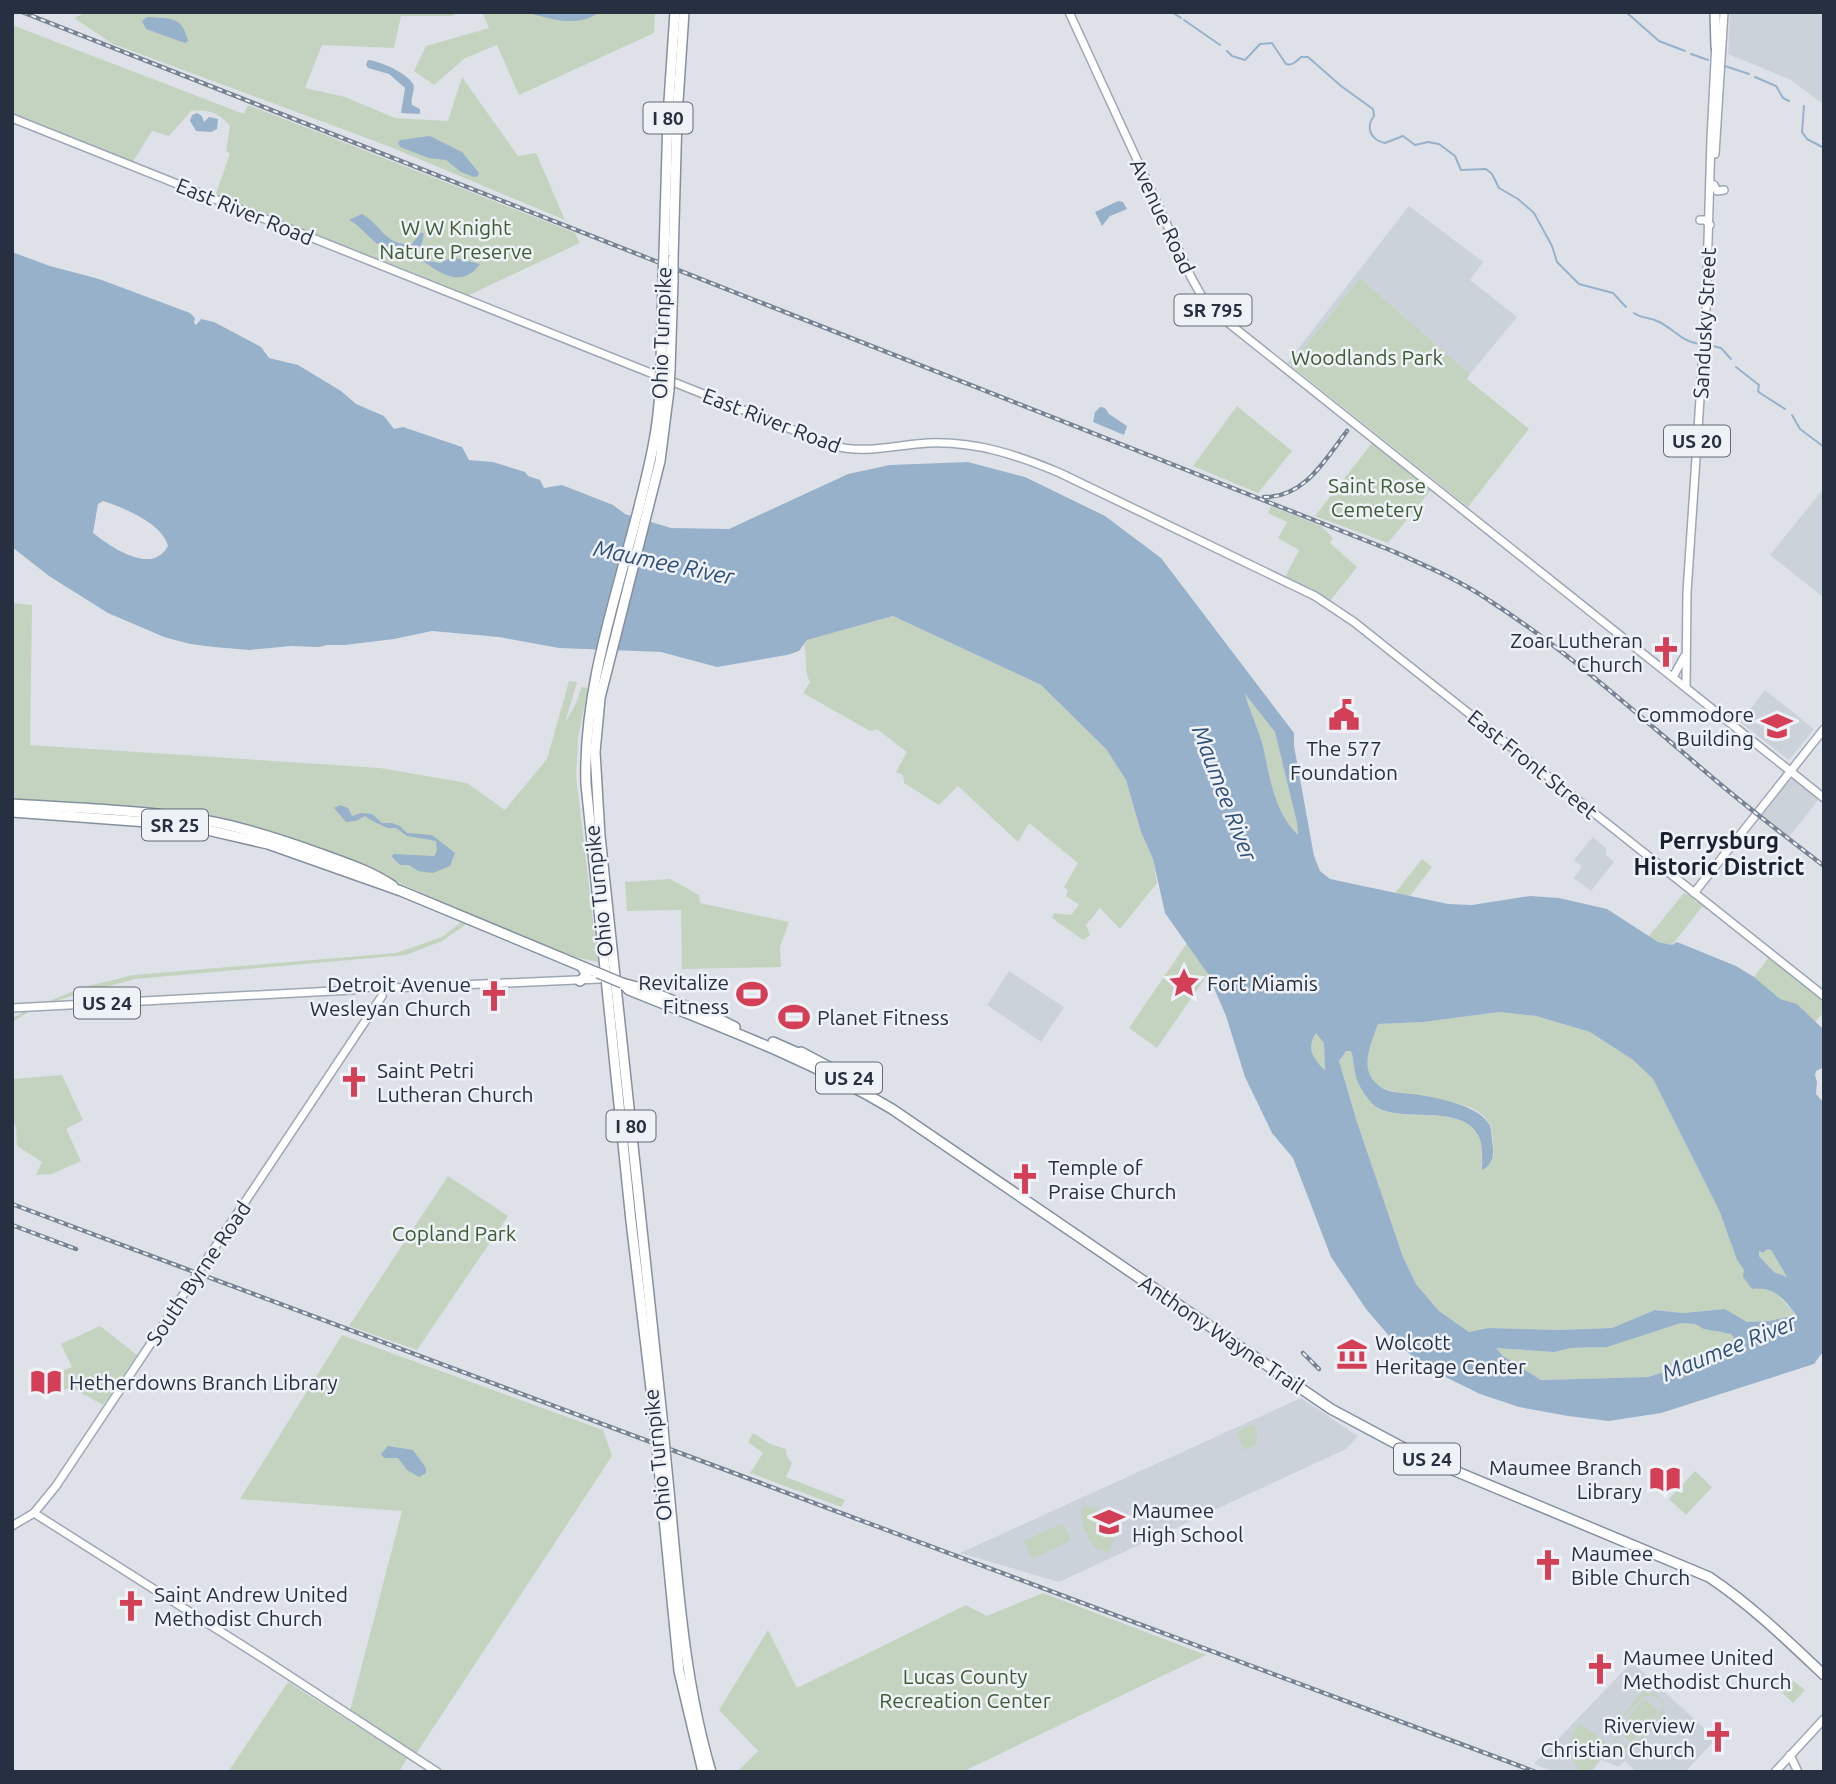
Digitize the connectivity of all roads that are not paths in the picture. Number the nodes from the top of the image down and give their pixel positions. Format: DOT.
graph roads {
  1 [pos="1069,12"];
  2 [pos="1719,12"];
  3 [pos="679,16"];
  4 [pos="1716,47"];
  5 [pos="12,118"];
  6 [pos="1714,185"];
  7 [pos="1724,190"];
  8 [pos="1710,207"];
  9 [pos="1700,220"];
  10 [pos="1710,225"];
  11 [pos="1371,635"];
  12 [pos="1685,649"];
  13 [pos="1673,677"];
  14 [pos="1686,687"];
  15 [pos="1824,729"];
  16 [pos="1790,771"];
  17 [pos="1824,798"];
  18 [pos="12,804"];
  19 [pos="12,812"];
  20 [pos="116,814"];
  21 [pos="401,891"];
  22 [pos="1694,893"];
  23 [pos="581,965"];
  24 [pos="598,976"];
  25 [pos="610,978"];
  26 [pos="580,981"];
  27 [pos="627,986"];
  28 [pos="382,991"];
  29 [pos="1824,996"];
  30 [pos="683,1001"];
  31 [pos="12,1008"];
  32 [pos="735,1027"];
  33 [pos="795,1046"];
  34 [pos="833,1069"];
  35 [pos="34,1513"];
  36 [pos="46,1521"];
  37 [pos="21,1522"];
  38 [pos="12,1527"];
  39 [pos="1824,1669"];
  40 [pos="1824,1675"];
  41 [pos="1824,1719"];
  42 [pos="699,1744"];
  43 [pos="1790,1755"];
  44 [pos="437,1772"];
  45 [pos="703,1772"];
  46 [pos="711,1772"];
  47 [pos="1775,1772"];
  48 [pos="1798,1772"];
  1 -- 13 [label="main road, Avenue Road / SR 795"];
  2 -- 4 [label="highway"];
  2 -- 6 [label="main road, Sandusky Street / US 20"];
  3 -- 42 [label="highway, Ohio Turnpike / I 80, bridge"];
  4 -- 8 [label="main road, Sandusky Street / US 20"];
  5 -- 11 [label="main road, East River Road"];
  6 -- 7 [label="main road"];
  6 -- 8 [label="main road, Sandusky Street / US 20"];
  8 -- 10 [label="main road, Sandusky Street / US 20"];
  9 -- 10 [label="main road"];
  10 -- 12 [label="main road, Sandusky Street / US 20"];
  11 -- 22 [label="main road, East Front Street"];
  12 -- 13 [label="main road, US 20"];
  12 -- 14 [label="main road, US 20"];
  13 -- 14 [label="main road"];
  14 -- 16 [label="main road"];
  15 -- 16 [label="main road"];
  16 -- 17 [label="main road"];
  16 -- 22 [label="main road"];
  18 -- 20 [label="highway, Anthony Wayne Trail / SR 25"];
  19 -- 20 [label="highway"];
  20 -- 21 [label="highway, Anthony Wayne Trail / SR 25"];
  20 -- 21 [label="highway, Anthony Wayne Trail / SR 25"];
  21 -- 23 [label="highway, Anthony Wayne Trail / SR 25"];
  22 -- 29 [label="main road, East Front Street"];
  23 -- 24 [label="highway, Anthony Wayne Trail / SR 25"];
  23 -- 26 [label="highway"];
  24 -- 25 [label="highway, Anthony Wayne Trail / SR 25, bridge"];
  24 -- 26 [label="main road, US 24"];
  25 -- 27 [label="highway, Anthony Wayne Trail / US 24, bridge"];
  26 -- 28 [label="main road, US 24"];
  27 -- 32 [label="highway, Anthony Wayne Trail / US 24"];
  27 -- 40 [label="highway, Anthony Wayne Trail / US 24"];
  28 -- 31 [label="main road, US 24"];
  28 -- 35 [label="main road, South Byrne Road"];
  30 -- 32 [label="highway"];
  32 -- 34 [label="highway, Anthony Wayne Trail / US 24"];
  33 -- 34 [label="highway"];
  34 -- 39 [label="highway, Anthony Wayne Trail / US 24"];
  35 -- 36 [label="main road"];
  35 -- 37 [label="main road, South Byrne Road"];
  36 -- 37 [label="main road"];
  36 -- 44 [label="main road"];
  37 -- 38 [label="main road, South Byrne Road"];
  41 -- 43 [label="main road"];
  42 -- 45 [label="highway, Ohio Turnpike / I 80"];
  42 -- 46 [label="highway, Ohio Turnpike / I 80"];
  43 -- 47 [label="main road"];
  43 -- 48 [label="main road"];
}
